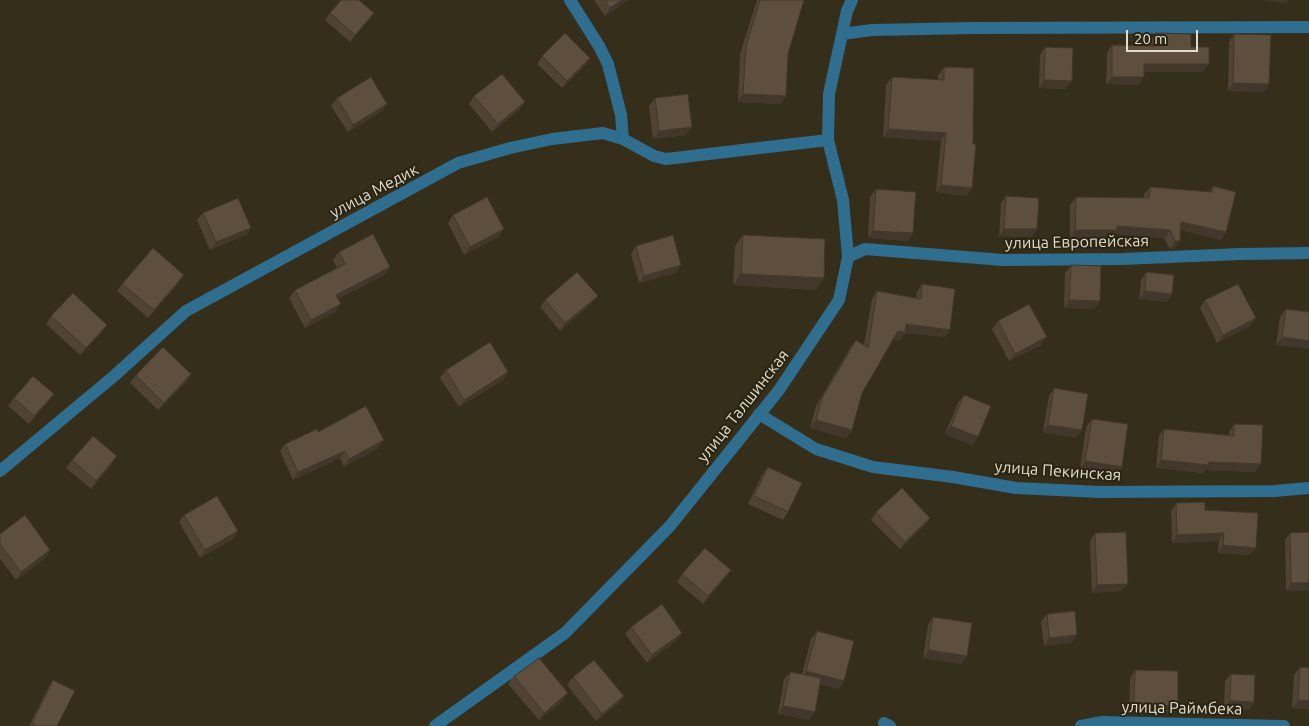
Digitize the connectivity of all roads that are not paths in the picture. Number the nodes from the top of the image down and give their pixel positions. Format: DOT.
graph roads {
  1 [pos="570,0"];
  2 [pos="852,0"];
  3 [pos="1309,27"];
  4 [pos="842,34"];
  5 [pos="623,139"];
  6 [pos="828,140"];
  7 [pos="1309,253"];
  8 [pos="848,258"];
  9 [pos="759,414"];
  10 [pos="0,471"];
  11 [pos="1309,488"];
  12 [pos="435,726"];
  13 [pos="1081,726"];
  14 [pos="1284,726"];
  1 -- 5 [label="street"];
  2 -- 4 [label="street, улица Талшинская"];
  3 -- 4 [label="street"];
  4 -- 6 [label="street, улица Талшинская"];
  5 -- 6 [label="street, улица Медик"];
  5 -- 10 [label="street, улица Медик"];
  6 -- 8 [label="street, улица Талшинская"];
  7 -- 8 [label="street, улица Европейская"];
  8 -- 9 [label="street, улица Талшинская"];
  9 -- 11 [label="street, улица Пекинская"];
  9 -- 12 [label="street, улица Талшинская"];
  13 -- 14 [label="street, улица Раймбека"];
}
